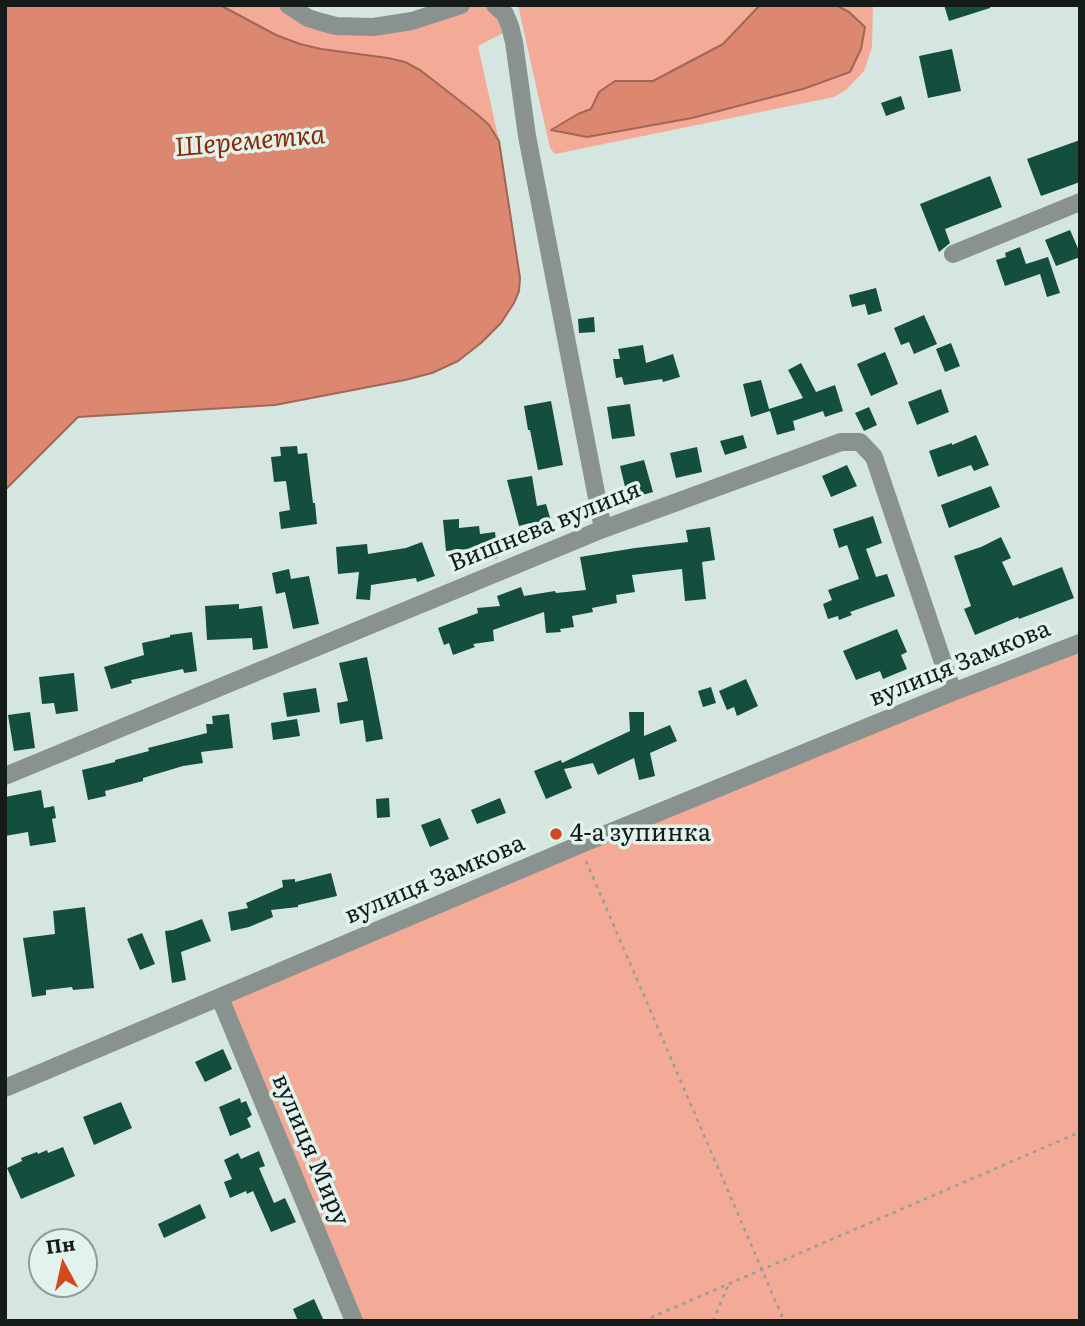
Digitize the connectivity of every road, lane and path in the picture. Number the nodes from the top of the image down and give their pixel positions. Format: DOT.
graph roads {
  1 [pos="288,5"];
  2 [pos="461,5"];
  3 [pos="495,5"];
  4 [pos="311,11"];
  5 [pos="1080,202"];
  6 [pos="953,254"];
  7 [pos="603,528"];
  8 [pos="1080,643"];
  9 [pos="953,692"];
  10 [pos="5,776"];
  11 [pos="579,845"];
  12 [pos="220,998"];
  13 [pos="5,1087"];
  14 [pos="1080,1132"];
  15 [pos="762,1269"];
  16 [pos="729,1283"];
  17 [pos="354,1321"];
  18 [pos="643,1321"];
  19 [pos="713,1321"];
  20 [pos="784,1321"];
  1 -- 4 [label="street"];
  2 -- 4 [label="street"];
  3 -- 7 [label="street"];
  5 -- 6 [label="street"];
  7 -- 9 [label="street, Вишнева вулиця"];
  7 -- 10 [label="street, Вишнева вулиця"];
  8 -- 9 [label="street, вулиця Замкова"];
  9 -- 11 [label="street, вулиця Замкова"];
  11 -- 12 [label="street, вулиця Замкова"];
  11 -- 15 [label="path"];
  12 -- 13 [label="street, вулиця Замкова"];
  12 -- 17 [label="street, вулиця Миру"];
  14 -- 15 [label="path"];
  15 -- 16 [label="path"];
  15 -- 20 [label="path"];
  16 -- 18 [label="path"];
  16 -- 19 [label="path"];
}
